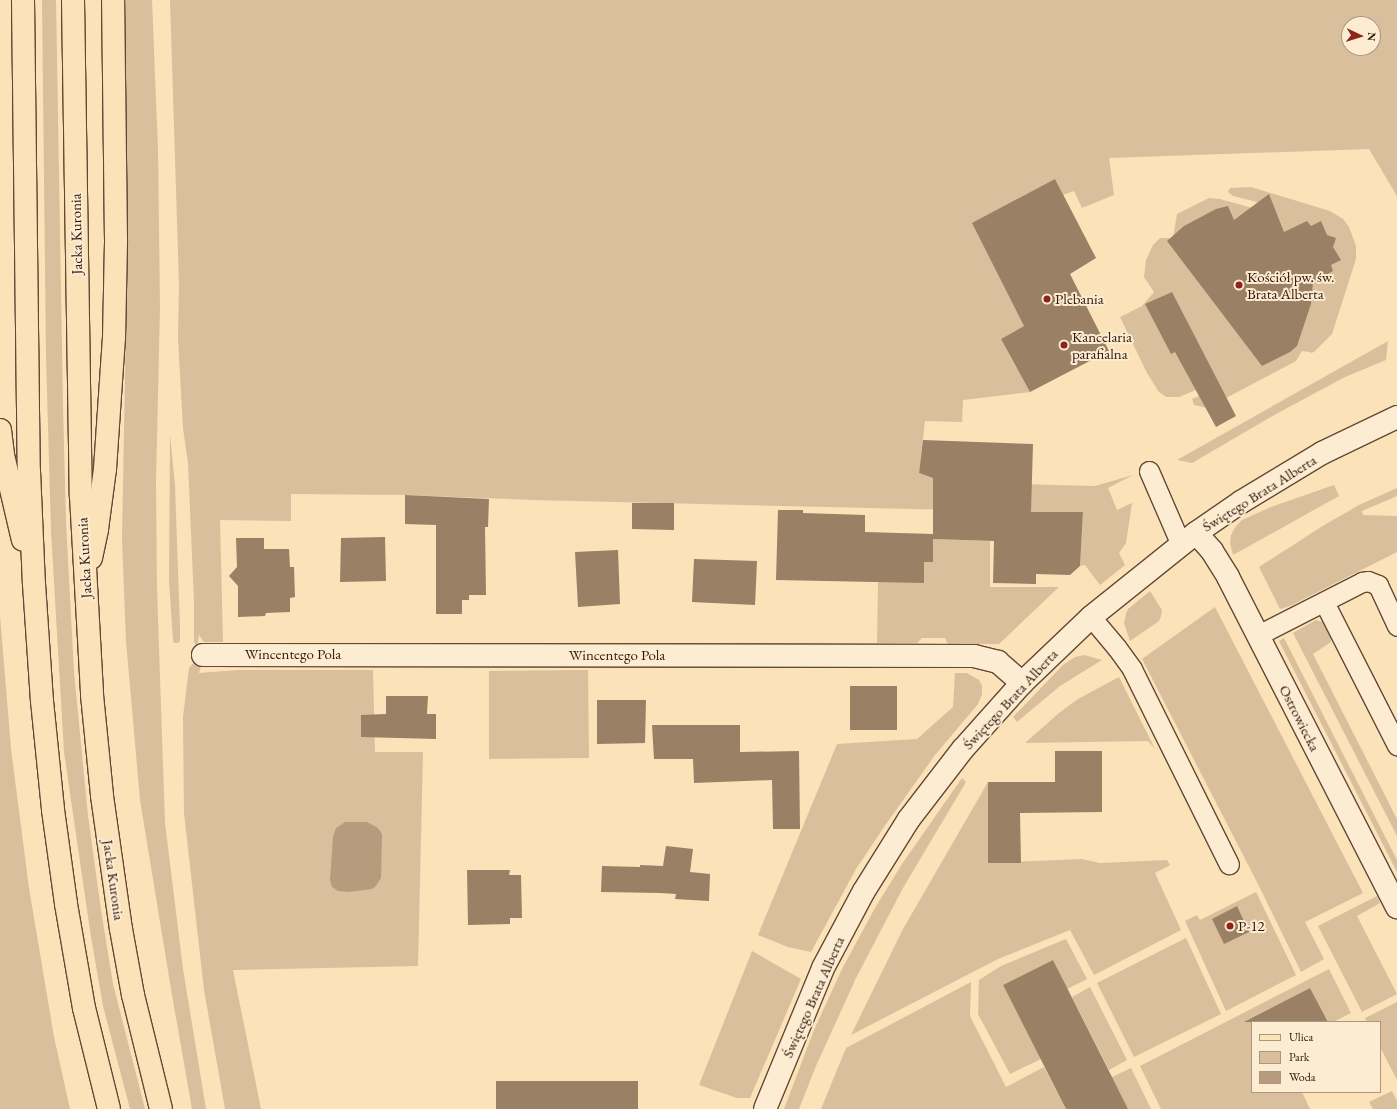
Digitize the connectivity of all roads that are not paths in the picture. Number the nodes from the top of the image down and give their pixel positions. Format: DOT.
graph roads {
  1 [pos="23,0"];
  2 [pos="73,0"];
  3 [pos="113,0"];
  4 [pos="1397,417"];
  5 [pos="0,430"];
  6 [pos="1149,471"];
  7 [pos="1188,539"];
  8 [pos="34,584"];
  9 [pos="85,587"];
  10 [pos="1324,602"];
  11 [pos="1091,617"];
  12 [pos="1397,626"];
  13 [pos="1258,636"];
  14 [pos="203,655"];
  15 [pos="1022,683"];
  16 [pos="1397,745"];
  17 [pos="1229,864"];
  18 [pos="1397,907"];
  19 [pos="109,1109"];
  20 [pos="161,1109"];
  21 [pos="764,1109"];
  1 -- 8 [label="main road"];
  2 -- 9 [label="main road, Jacka Kuronia"];
  3 -- 9 [label="main road"];
  4 -- 7 [label="street, Świętego Brata Alberta"];
  5 -- 8 [label="main road"];
  6 -- 7 [label="lane"];
  7 -- 11 [label="street, Świętego Brata Alberta"];
  7 -- 13 [label="street, Ostrowiecka"];
  8 -- 19 [label="main road"];
  9 -- 20 [label="main road, Jacka Kuronia"];
  10 -- 12 [label="lane"];
  10 -- 13 [label="lane"];
  10 -- 16 [label="lane"];
  11 -- 15 [label="street, Świętego Brata Alberta"];
  11 -- 17 [label="lane"];
  13 -- 18 [label="street, Ostrowiecka"];
  14 -- 15 [label="street, Wincentego Pola"];
  15 -- 21 [label="street, Świętego Brata Alberta"];
}
